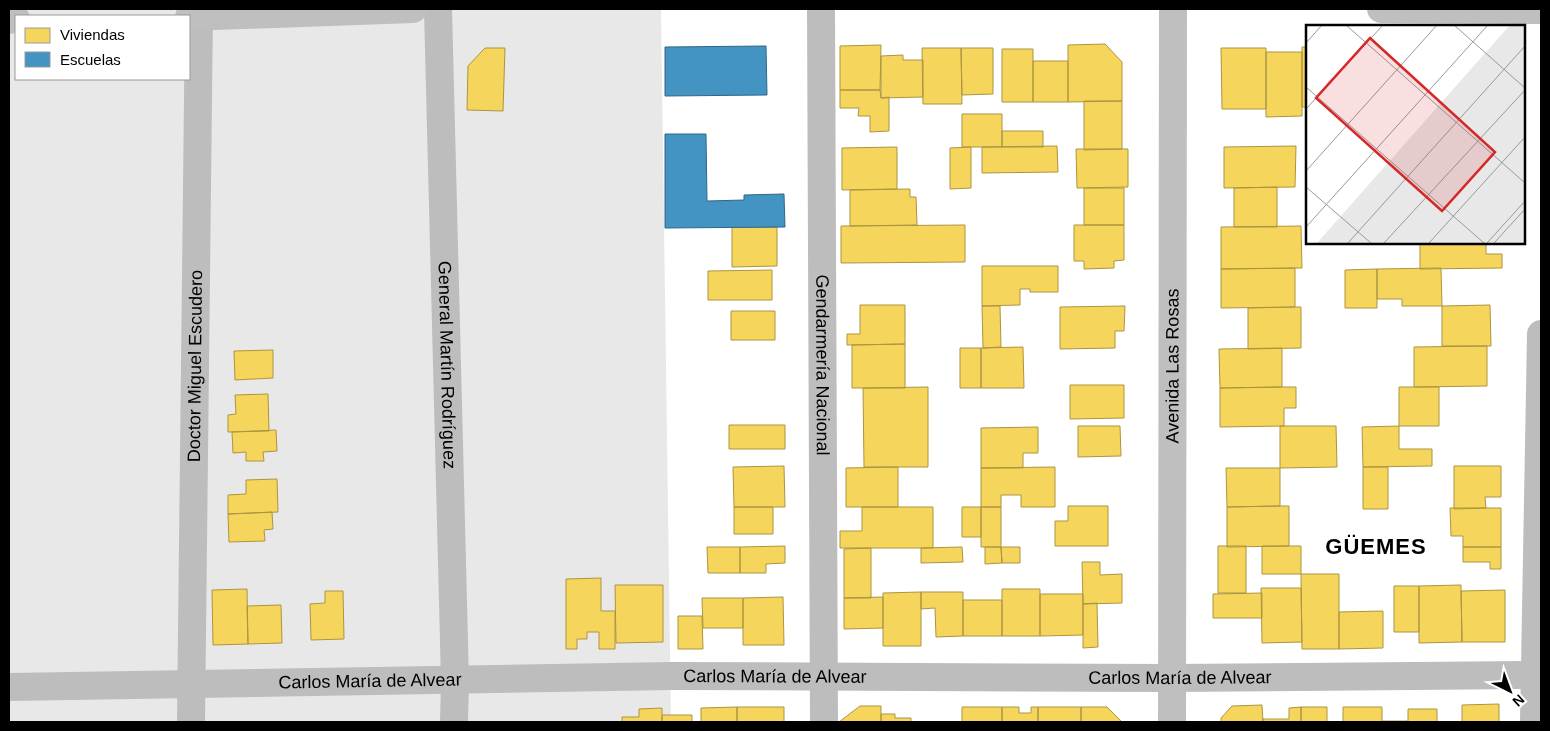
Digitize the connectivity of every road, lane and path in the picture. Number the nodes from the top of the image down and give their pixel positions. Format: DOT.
graph roads {
  1 [pos="413,9"];
  2 [pos="438,9"];
  3 [pos="821,9"];
  4 [pos="1173,9"];
  5 [pos="1381,9"];
  6 [pos="1541,10"];
  7 [pos="196,14"];
  8 [pos="1541,334"];
  9 [pos="1538,675"];
  10 [pos="824,677"];
  11 [pos="1172,678"];
  12 [pos="455,681"];
  13 [pos="191,684"];
  14 [pos="9,687"];
  15 [pos="191,722"];
  16 [pos="454,722"];
  17 [pos="824,722"];
  18 [pos="1172,722"];
  19 [pos="1534,722"];
  1 -- 7 [label="street"];
  2 -- 12 [label="street, General Martín Rodríguez"];
  3 -- 10 [label="street, Gendarmería Nacional"];
  4 -- 11 [label="street, Avenida Las Rosas"];
  5 -- 6 [label="street"];
  7 -- 13 [label="street, Doctor Miguel Escudero"];
  8 -- 9 [label="street"];
  9 -- 11 [label="street, Carlos María de Alvear"];
  9 -- 19 [label="street"];
  10 -- 11 [label="street, Carlos María de Alvear"];
  10 -- 12 [label="street, Carlos María de Alvear"];
  10 -- 17 [label="street, Gendarmería Nacional"];
  11 -- 18 [label="street, Avenida Las Rosas"];
  12 -- 13 [label="street, Carlos María de Alvear"];
  12 -- 16 [label="street, General Martín Rodríguez"];
  13 -- 14 [label="street, Carlos María de Alvear"];
  13 -- 15 [label="street, Doctor Miguel Escudero"];
}
